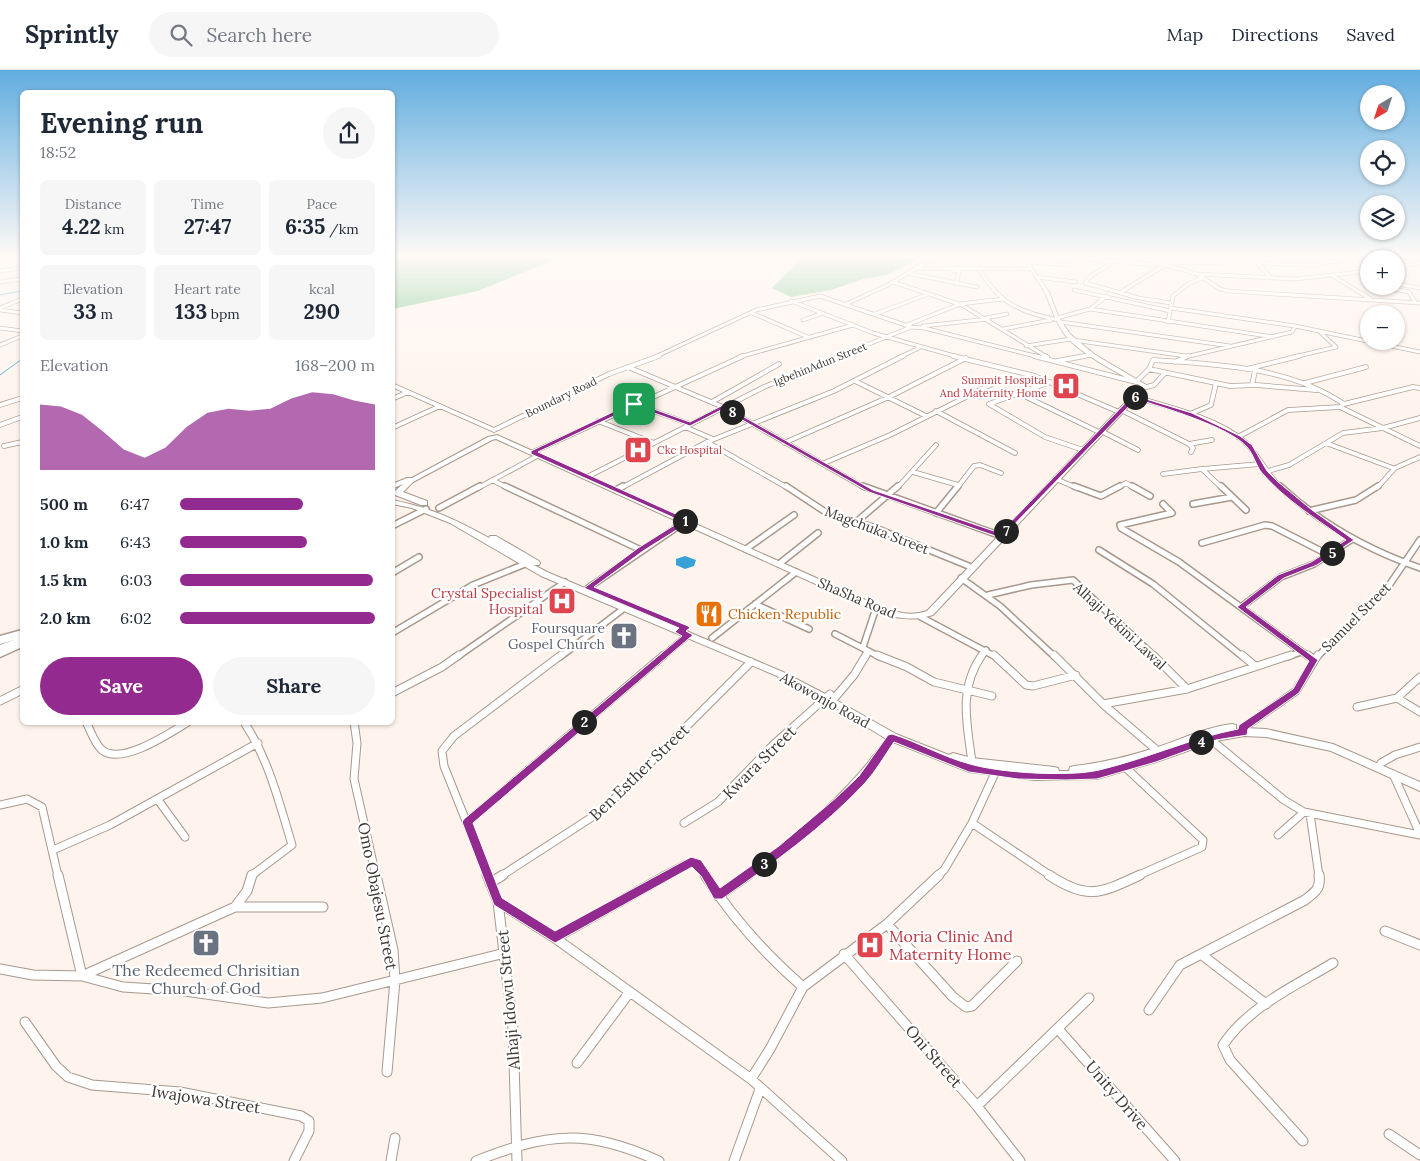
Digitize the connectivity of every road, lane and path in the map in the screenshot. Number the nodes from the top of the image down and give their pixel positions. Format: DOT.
graph roads {
  1 [pos="768,308"];
  2 [pos="808,308"];
  3 [pos="857,308"];
  4 [pos="891,308"];
  5 [pos="951,308"];
  6 [pos="968,308"];
  7 [pos="1020,308"];
  8 [pos="1053,308"];
  9 [pos="1161,308"];
  10 [pos="0,309"];
  11 [pos="1090,309"];
  12 [pos="1171,310"];
  13 [pos="752,312"];
  14 [pos="20,313"];
  15 [pos="823,313"];
  16 [pos="874,314"];
  17 [pos="1007,314"];
  18 [pos="987,318"];
  19 [pos="803,320"];
  20 [pos="1057,320"];
  21 [pos="1168,322"];
  22 [pos="853,325"];
  23 [pos="909,326"];
  24 [pos="1295,326"];
  25 [pos="918,327"];
  26 [pos="0,328"];
  27 [pos="1002,329"];
  28 [pos="20,331"];
  29 [pos="1320,331"];
  30 [pos="20,337"];
  31 [pos="887,337"];
  32 [pos="1273,337"];
  33 [pos="810,338"];
  34 [pos="1072,339"];
  35 [pos="0,345"];
  36 [pos="1026,346"];
  37 [pos="1230,346"];
  38 [pos="919,348"];
  39 [pos="1420,352"];
  40 [pos="1092,355"];
  41 [pos="1188,356"];
  42 [pos="966,358"];
  43 [pos="1052,361"];
  44 [pos="1059,361"];
  45 [pos="1175,362"];
  46 [pos="779,364"];
  47 [pos="628,367"];
  48 [pos="1366,367"];
  49 [pos="1149,369"];
  50 [pos="1245,370"];
  51 [pos="1255,371"];
  52 [pos="1102,373"];
  53 [pos="1165,373"];
  54 [pos="1000,380"];
  55 [pos="855,381"];
  56 [pos="1050,382"];
  57 [pos="1216,383"];
  58 [pos="1305,383"];
  59 [pos="1140,384"];
  60 [pos="1252,385"];
  61 [pos="395,386"];
  62 [pos="672,387"];
  63 [pos="1420,388"];
  64 [pos="1322,391"];
  65 [pos="408,392"];
  66 [pos="1018,393"];
  67 [pos="889,397"];
  68 [pos="1135,397"];
  69 [pos="395,398"];
  70 [pos="20,399"];
  71 [pos="0,400"];
  72 [pos="7,402"];
  73 [pos="712,402"];
  74 [pos="634,404"];
  75 [pos="0,405"];
  76 [pos="1342,405"];
  77 [pos="440,406"];
  78 [pos="723,407"];
  79 [pos="936,411"];
  80 [pos="1120,411"];
  81 [pos="1190,414"];
  82 [pos="926,416"];
  83 [pos="20,418"];
  84 [pos="1420,418"];
  85 [pos="598,421"];
  86 [pos="690,424"];
  87 [pos="750,424"];
  88 [pos="0,425"];
  89 [pos="395,427"];
  90 [pos="685,427"];
  91 [pos="1383,428"];
  92 [pos="1100,432"];
  93 [pos="495,434"];
  94 [pos="1238,437"];
  95 [pos="713,439"];
  96 [pos="1212,440"];
  97 [pos="20,442"];
  98 [pos="707,442"];
  99 [pos="784,443"];
  100 [pos="1326,443"];
  101 [pos="654,444"];
  102 [pos="1189,444"];
  103 [pos="936,445"];
  104 [pos="4,446"];
  105 [pos="1420,446"];
  106 [pos="1083,450"];
  107 [pos="1138,450"];
  108 [pos="1190,452"];
  109 [pos="1015,453"];
  110 [pos="536,454"];
  111 [pos="1420,457"];
  112 [pos="822,464"];
  113 [pos="1260,464"];
  114 [pos="1393,468"];
  115 [pos="1202,469"];
  116 [pos="913,472"];
  117 [pos="1264,472"];
  118 [pos="1001,473"];
  119 [pos="1163,474"];
  120 [pos="587,477"];
  121 [pos="1056,479"];
  122 [pos="492,480"];
  123 [pos="958,485"];
  124 [pos="616,490"];
  125 [pos="395,494"];
  126 [pos="395,495"];
  127 [pos="395,495"];
  128 [pos="887,496"];
  129 [pos="1150,496"];
  130 [pos="1232,496"];
  131 [pos="1163,504"];
  132 [pos="1193,504"];
  133 [pos="438,508"];
  134 [pos="426,509"];
  135 [pos="1246,510"];
  136 [pos="1309,511"];
  137 [pos="936,513"];
  138 [pos="794,515"];
  139 [pos="686,521"];
  140 [pos="855,523"];
  141 [pos="395,524"];
  142 [pos="818,533"];
  143 [pos="1001,536"];
  144 [pos="1351,540"];
  145 [pos="1420,540"];
  146 [pos="1202,543"];
  147 [pos="746,549"];
  148 [pos="640,550"];
  149 [pos="1098,550"];
  150 [pos="1329,555"];
  151 [pos="419,557"];
  152 [pos="523,561"];
  153 [pos="1402,563"];
  154 [pos="780,564"];
  155 [pos="971,567"];
  156 [pos="1420,568"];
  157 [pos="395,571"];
  158 [pos="796,572"];
  159 [pos="961,578"];
  160 [pos="564,582"];
  161 [pos="588,588"];
  162 [pos="988,595"];
  163 [pos="755,604"];
  164 [pos="1241,607"];
  165 [pos="876,608"];
  166 [pos="623,609"];
  167 [pos="921,617"];
  168 [pos="809,629"];
  169 [pos="395,631"];
  170 [pos="684,632"];
  171 [pos="835,634"];
  172 [pos="20,635"];
  173 [pos="712,638"];
  174 [pos="0,642"];
  175 [pos="20,642"];
  176 [pos="20,642"];
  177 [pos="0,648"];
  178 [pos="865,650"];
  179 [pos="986,650"];
  180 [pos="0,652"];
  181 [pos="1302,652"];
  182 [pos="1314,660"];
  183 [pos="751,662"];
  184 [pos="1255,666"];
  185 [pos="1076,675"];
  186 [pos="1420,677"];
  187 [pos="1187,689"];
  188 [pos="20,691"];
  189 [pos="395,691"];
  190 [pos="964,691"];
  191 [pos="992,696"];
  192 [pos="831,698"];
  193 [pos="1398,698"];
  194 [pos="0,701"];
  195 [pos="1103,704"];
  196 [pos="1357,707"];
  197 [pos="1420,712"];
  198 [pos="88,725"];
  199 [pos="182,725"];
  200 [pos="246,725"];
  201 [pos="355,725"];
  202 [pos="1243,730"];
  203 [pos="892,737"];
  204 [pos="1210,739"];
  205 [pos="258,743"];
  206 [pos="1420,747"];
  207 [pos="1160,752"];
  208 [pos="972,762"];
  209 [pos="1381,763"];
  210 [pos="1126,768"];
  211 [pos="995,773"];
  212 [pos="1393,773"];
  213 [pos="1420,782"];
  214 [pos="1420,787"];
  215 [pos="158,800"];
  216 [pos="0,804"];
  217 [pos="1307,813"];
  218 [pos="467,822"];
  219 [pos="684,823"];
  220 [pos="972,823"];
  221 [pos="1420,834"];
  222 [pos="1278,835"];
  223 [pos="185,837"];
  224 [pos="54,850"];
  225 [pos="490,883"];
  226 [pos="718,896"];
  227 [pos="498,902"];
  228 [pos="323,906"];
  229 [pos="235,907"];
  230 [pos="887,924"];
  231 [pos="1385,932"];
  232 [pos="555,938"];
  233 [pos="1420,945"];
  234 [pos="505,953"];
  235 [pos="844,954"];
  236 [pos="1202,955"];
  237 [pos="1017,961"];
  238 [pos="1333,963"];
  239 [pos="0,969"];
  240 [pos="82,976"];
  241 [pos="395,980"];
  242 [pos="803,987"];
  243 [pos="629,993"];
  244 [pos="1089,998"];
  245 [pos="1266,1004"];
  246 [pos="1149,1010"];
  247 [pos="25,1022"];
  248 [pos="1058,1029"];
  249 [pos="577,1063"];
  250 [pos="387,1072"];
  251 [pos="751,1079"];
  252 [pos="760,1089"];
  253 [pos="977,1106"];
  254 [pos="1389,1134"];
  255 [pos="394,1138"];
  256 [pos="1303,1141"];
  257 [pos="517,1144"];
  258 [pos="1420,1155"];
  259 [pos="294,1161"];
  260 [pos="391,1161"];
  261 [pos="476,1161"];
  262 [pos="517,1161"];
  263 [pos="658,1161"];
  264 [pos="734,1161"];
  265 [pos="842,1161"];
  266 [pos="1020,1161"];
  267 [pos="1175,1161"];
  1 -- 13 [label="street, Boundary Road"];
  2 -- 15 [label="street"];
  3 -- 16 [label="street, Boundary Road"];
  4 -- 16 [label="street"];
  5 -- 23 [label="street"];
  6 -- 18 [label="street"];
  7 -- 20 [label="street"];
  8 -- 20 [label="main road"];
  9 -- 12 [label="street"];
  10 -- 14 [label="street"];
  11 -- 20 [label="street"];
  11 -- 21 [label="street"];
  12 -- 21 [label="street"];
  12 -- 24 [label="street"];
  13 -- 33 [label="street"];
  13 -- 47 [label="street, Boundary Road"];
  15 -- 19 [label="street"];
  15 -- 22 [label="street"];
  16 -- 23 [label="street, Boundary Road"];
  17 -- 18 [label="street"];
  18 -- 25 [label="street"];
  18 -- 27 [label="street"];
  20 -- 27 [label="street"];
  20 -- 34 [label="main road"];
  20 -- 37 [label="street"];
  21 -- 32 [label="street"];
  22 -- 31 [label="street"];
  22 -- 33 [label="street"];
  23 -- 25 [label="street, IgbehinAdun Street"];
  23 -- 31 [label="street, IgbehinAdun Street"];
  24 -- 29 [label="street"];
  24 -- 32 [label="street"];
  25 -- 43 [label="street, IgbehinAdun Street"];
  26 -- 28 [label="street"];
  27 -- 36 [label="street"];
  29 -- 39 [label="street"];
  29 -- 50 [label="street"];
  30 -- 35 [label="street"];
  31 -- 38 [label="street"];
  31 -- 78 [label="street, IgbehinAdun Street"];
  32 -- 37 [label="street"];
  33 -- 62 [label="street"];
  34 -- 36 [label="street"];
  34 -- 40 [label="main road"];
  34 -- 41 [label="street"];
  36 -- 44 [label="street"];
  37 -- 41 [label="street"];
  38 -- 42 [label="street"];
  38 -- 55 [label="street"];
  40 -- 44 [label="street"];
  40 -- 59 [label="main road"];
  41 -- 45 [label="street"];
  42 -- 56 [label="street"];
  42 -- 67 [label="street"];
  43 -- 44 [label="street"];
  43 -- 52 [label="street, IgbehinAdun Street"];
  44 -- 52 [label="street"];
  45 -- 49 [label="street"];
  45 -- 50 [label="street"];
  46 -- 73 [label="street"];
  47 -- 62 [label="street"];
  47 -- 93 [label="street, Boundary Road"];
  48 -- 58 [label="street"];
  49 -- 53 [label="street"];
  49 -- 59 [label="street"];
  50 -- 51 [label="street"];
  51 -- 58 [label="street"];
  51 -- 60 [label="street"];
  52 -- 59 [label="street"];
  52 -- 59 [label="street, IgbehinAdun Street"];
  53 -- 57 [label="street"];
  53 -- 59 [label="street"];
  54 -- 79 [label="street"];
  55 -- 67 [label="street"];
  55 -- 87 [label="street"];
  56 -- 66 [label="street"];
  56 -- 80 [label="street"];
  57 -- 60 [label="street"];
  57 -- 81 [label="street"];
  58 -- 64 [label="street"];
  59 -- 68 [label="main road"];
  60 -- 64 [label="street"];
  61 -- 65 [label="street"];
  62 -- 73 [label="street"];
  62 -- 74 [label="street"];
  63 -- 76 [label="street"];
  64 -- 76 [label="street"];
  65 -- 69 [label="street"];
  65 -- 77 [label="street"];
  66 -- 92 [label="street"];
  66 -- 106 [label="street"];
  67 -- 82 [label="street"];
  67 -- 99 [label="street"];
  68 -- 80 [label="main road"];
  68 -- 81 [label="street"];
  70 -- 72 [label="street"];
  71 -- 72 [label="street"];
  72 -- 75 [label="street"];
  73 -- 78 [label="street"];
  74 -- 85 [label="street"];
  74 -- 86 [label="street"];
  76 -- 91 [label="street"];
  76 -- 94 [label="street"];
  77 -- 89 [label="street"];
  77 -- 93 [label="street"];
  78 -- 86 [label="street, IgbehinAdun Street"];
  78 -- 87 [label="street"];
  79 -- 82 [label="street"];
  79 -- 109 [label="street"];
  80 -- 92 [label="main road"];
  80 -- 102 [label="street"];
  81 -- 94 [label="street"];
  82 -- 112 [label="street"];
  83 -- 88 [label="street"];
  84 -- 91 [label="street"];
  85 -- 101 [label="street"];
  85 -- 110 [label="street"];
  86 -- 90 [label="street, IgbehinAdun Street"];
  87 -- 95 [label="street"];
  87 -- 99 [label="street"];
  90 -- 95 [label="street"];
  90 -- 101 [label="street, IgbehinAdun Street"];
  91 -- 100 [label="street"];
  91 -- 105 [label="street"];
  92 -- 106 [label="main road"];
  92 -- 107 [label="street"];
  93 -- 110 [label="main road, ShaSha Road"];
  93 -- 125 [label="main road"];
  94 -- 113 [label="street"];
  95 -- 98 [label="street"];
  96 -- 102 [label="street"];
  97 -- 104 [label="street"];
  98 -- 124 [label="street"];
  98 -- 140 [label="street, Magchuka Street"];
  99 -- 112 [label="street"];
  100 -- 114 [label="street"];
  100 -- 117 [label="street"];
  101 -- 120 [label="street, IgbehinAdun Street"];
  102 -- 108 [label="street"];
  103 -- 116 [label="street"];
  106 -- 121 [label="main road"];
  110 -- 120 [label="main road, ShaSha Road"];
  110 -- 122 [label="street"];
  111 -- 114 [label="street"];
  112 -- 128 [label="street"];
  113 -- 115 [label="street"];
  113 -- 117 [label="street"];
  114 -- 136 [label="street"];
  115 -- 119 [label="street"];
  115 -- 130 [label="street"];
  116 -- 123 [label="street"];
  116 -- 128 [label="street"];
  117 -- 136 [label="street"];
  118 -- 123 [label="street"];
  120 -- 124 [label="main road, ShaSha Road"];
  121 -- 129 [label="street"];
  121 -- 143 [label="main road"];
  122 -- 133 [label="street"];
  122 -- 148 [label="street"];
  123 -- 137 [label="street"];
  124 -- 139 [label="main road, ShaSha Road"];
  126 -- 133 [label="main road, Akowonjo Road"];
  127 -- 134 [label="main road, Akowonjo Road"];
  128 -- 137 [label="street"];
  128 -- 140 [label="street"];
  130 -- 132 [label="street"];
  130 -- 135 [label="street"];
  131 -- 164 [label="street"];
  133 -- 152 [label="main road, Akowonjo Road"];
  134 -- 141 [label="street"];
  134 -- 152 [label="main road, Akowonjo Road"];
  136 -- 144 [label="street"];
  137 -- 143 [label="street"];
  138 -- 147 [label="street"];
  139 -- 147 [label="main road, ShaSha Road"];
  139 -- 148 [label="street"];
  140 -- 155 [label="street, Magchuka Street"];
  142 -- 154 [label="street"];
  143 -- 155 [label="main road"];
  144 -- 150 [label="street"];
  144 -- 153 [label="street"];
  145 -- 153 [label="street, Samuel Street"];
  146 -- 150 [label="street"];
  147 -- 154 [label="main road, ShaSha Road"];
  148 -- 161 [label="street"];
  149 -- 184 [label="street"];
  150 -- 164 [label="street"];
  151 -- 157 [label="street"];
  152 -- 160 [label="main road, Akowonjo Road"];
  152 -- 161 [label="main road, Akowonjo Road"];
  152 -- 169 [label="street"];
  153 -- 156 [label="street"];
  153 -- 182 [label="street, Samuel Street"];
  154 -- 158 [label="main road, ShaSha Road"];
  155 -- 159 [label="main road"];
  158 -- 163 [label="street"];
  158 -- 165 [label="main road, ShaSha Road"];
  159 -- 162 [label="street"];
  159 -- 167 [label="main road"];
  160 -- 166 [label="main road, Akowonjo Road"];
  160 -- 189 [label="street"];
  161 -- 170 [label="main road, Akowonjo Road"];
  162 -- 185 [label="street"];
  162 -- 187 [label="street, Alhaji Yekini Lawal"];
  163 -- 168 [label="street"];
  163 -- 173 [label="street"];
  164 -- 181 [label="street"];
  165 -- 167 [label="main road, ShaSha Road"];
  165 -- 178 [label="street, Kwara Street"];
  166 -- 170 [label="main road, Akowonjo Road"];
  166 -- 218 [label="street, Alhaji Idowu Street"];
  167 -- 179 [label="street"];
  170 -- 173 [label="main road, Akowonjo Road"];
  170 -- 183 [label="main road, Akowonjo Road"];
  170 -- 218 [label="street"];
  171 -- 178 [label="street"];
  172 -- 174 [label="highway"];
  173 -- 192 [label="main road, Akowonjo Road"];
  175 -- 177 [label="main road"];
  176 -- 180 [label="highway"];
  178 -- 190 [label="street"];
  178 -- 192 [label="street, Kwara Street"];
  179 -- 185 [label="street"];
  179 -- 190 [label="street"];
  181 -- 182 [label="street"];
  181 -- 184 [label="street"];
  182 -- 202 [label="street, Samuel Street"];
  183 -- 192 [label="main road, Akowonjo Road"];
  183 -- 225 [label="street, Ben Esther Street"];
  184 -- 187 [label="street"];
  185 -- 195 [label="street"];
  186 -- 193 [label="street"];
  187 -- 195 [label="street"];
  188 -- 194 [label="street"];
  190 -- 191 [label="street"];
  190 -- 208 [label="street"];
  192 -- 203 [label="main road, Akowonjo Road"];
  192 -- 208 [label="main road, Akowonjo Road"];
  192 -- 219 [label="street, Kwara Street"];
  193 -- 196 [label="street"];
  193 -- 197 [label="street"];
  195 -- 207 [label="street"];
  198 -- 199 [label="street"];
  200 -- 205 [label="street"];
  201 -- 241 [label="street, Omo Obajesu Street"];
  202 -- 204 [label="main road, Akowonjo Road"];
  202 -- 207 [label="main road, Akowonjo Road"];
  202 -- 209 [label="main road, Akowonjo Road"];
  202 -- 212 [label="main road, Akowonjo Road"];
  203 -- 211 [label="main road, Akowonjo Road"];
  203 -- 226 [label="street"];
  204 -- 207 [label="main road, Akowonjo Road"];
  204 -- 217 [label="street"];
  205 -- 215 [label="street"];
  205 -- 229 [label="street"];
  206 -- 209 [label="street"];
  207 -- 208 [label="main road, Akowonjo Road"];
  207 -- 210 [label="main road, Akowonjo Road"];
  209 -- 213 [label="main road, Akowonjo Road"];
  210 -- 211 [label="main road, Akowonjo Road"];
  210 -- 220 [label="street"];
  211 -- 220 [label="street"];
  212 -- 214 [label="main road, Akowonjo Road"];
  212 -- 221 [label="street"];
  215 -- 223 [label="street"];
  215 -- 224 [label="street"];
  216 -- 224 [label="street"];
  217 -- 221 [label="street"];
  217 -- 222 [label="street"];
  217 -- 236 [label="street"];
  218 -- 225 [label="street, Alhaji Idowu Street"];
  220 -- 230 [label="street"];
  224 -- 240 [label="street"];
  225 -- 227 [label="street, Alhaji Idowu Street"];
  226 -- 232 [label="street"];
  226 -- 242 [label="street"];
  227 -- 232 [label="street"];
  227 -- 234 [label="street, Alhaji Idowu Street"];
  228 -- 229 [label="street"];
  229 -- 240 [label="street"];
  230 -- 235 [label="street"];
  230 -- 237 [label="street"];
  231 -- 233 [label="street"];
  232 -- 243 [label="street"];
  234 -- 241 [label="street"];
  234 -- 257 [label="street, Alhaji Idowu Street"];
  235 -- 242 [label="street"];
  235 -- 253 [label="street, Oni Street"];
  236 -- 245 [label="street"];
  236 -- 246 [label="street"];
  238 -- 245 [label="street"];
  239 -- 240 [label="street"];
  240 -- 241 [label="street"];
  241 -- 250 [label="street, Omo Obajesu Street"];
  242 -- 251 [label="street"];
  243 -- 249 [label="street"];
  243 -- 251 [label="street"];
  244 -- 248 [label="street"];
  245 -- 256 [label="street"];
  247 -- 259 [label="street, Iwajowa Street"];
  248 -- 253 [label="street"];
  248 -- 267 [label="street, Unity Drive"];
  251 -- 252 [label="street"];
  252 -- 264 [label="street"];
  252 -- 265 [label="street"];
  253 -- 266 [label="street, Oni Street"];
  254 -- 258 [label="street"];
  255 -- 260 [label="street"];
  257 -- 261 [label="street"];
  257 -- 262 [label="street, Alhaji Idowu Street"];
  257 -- 263 [label="street"];
}
